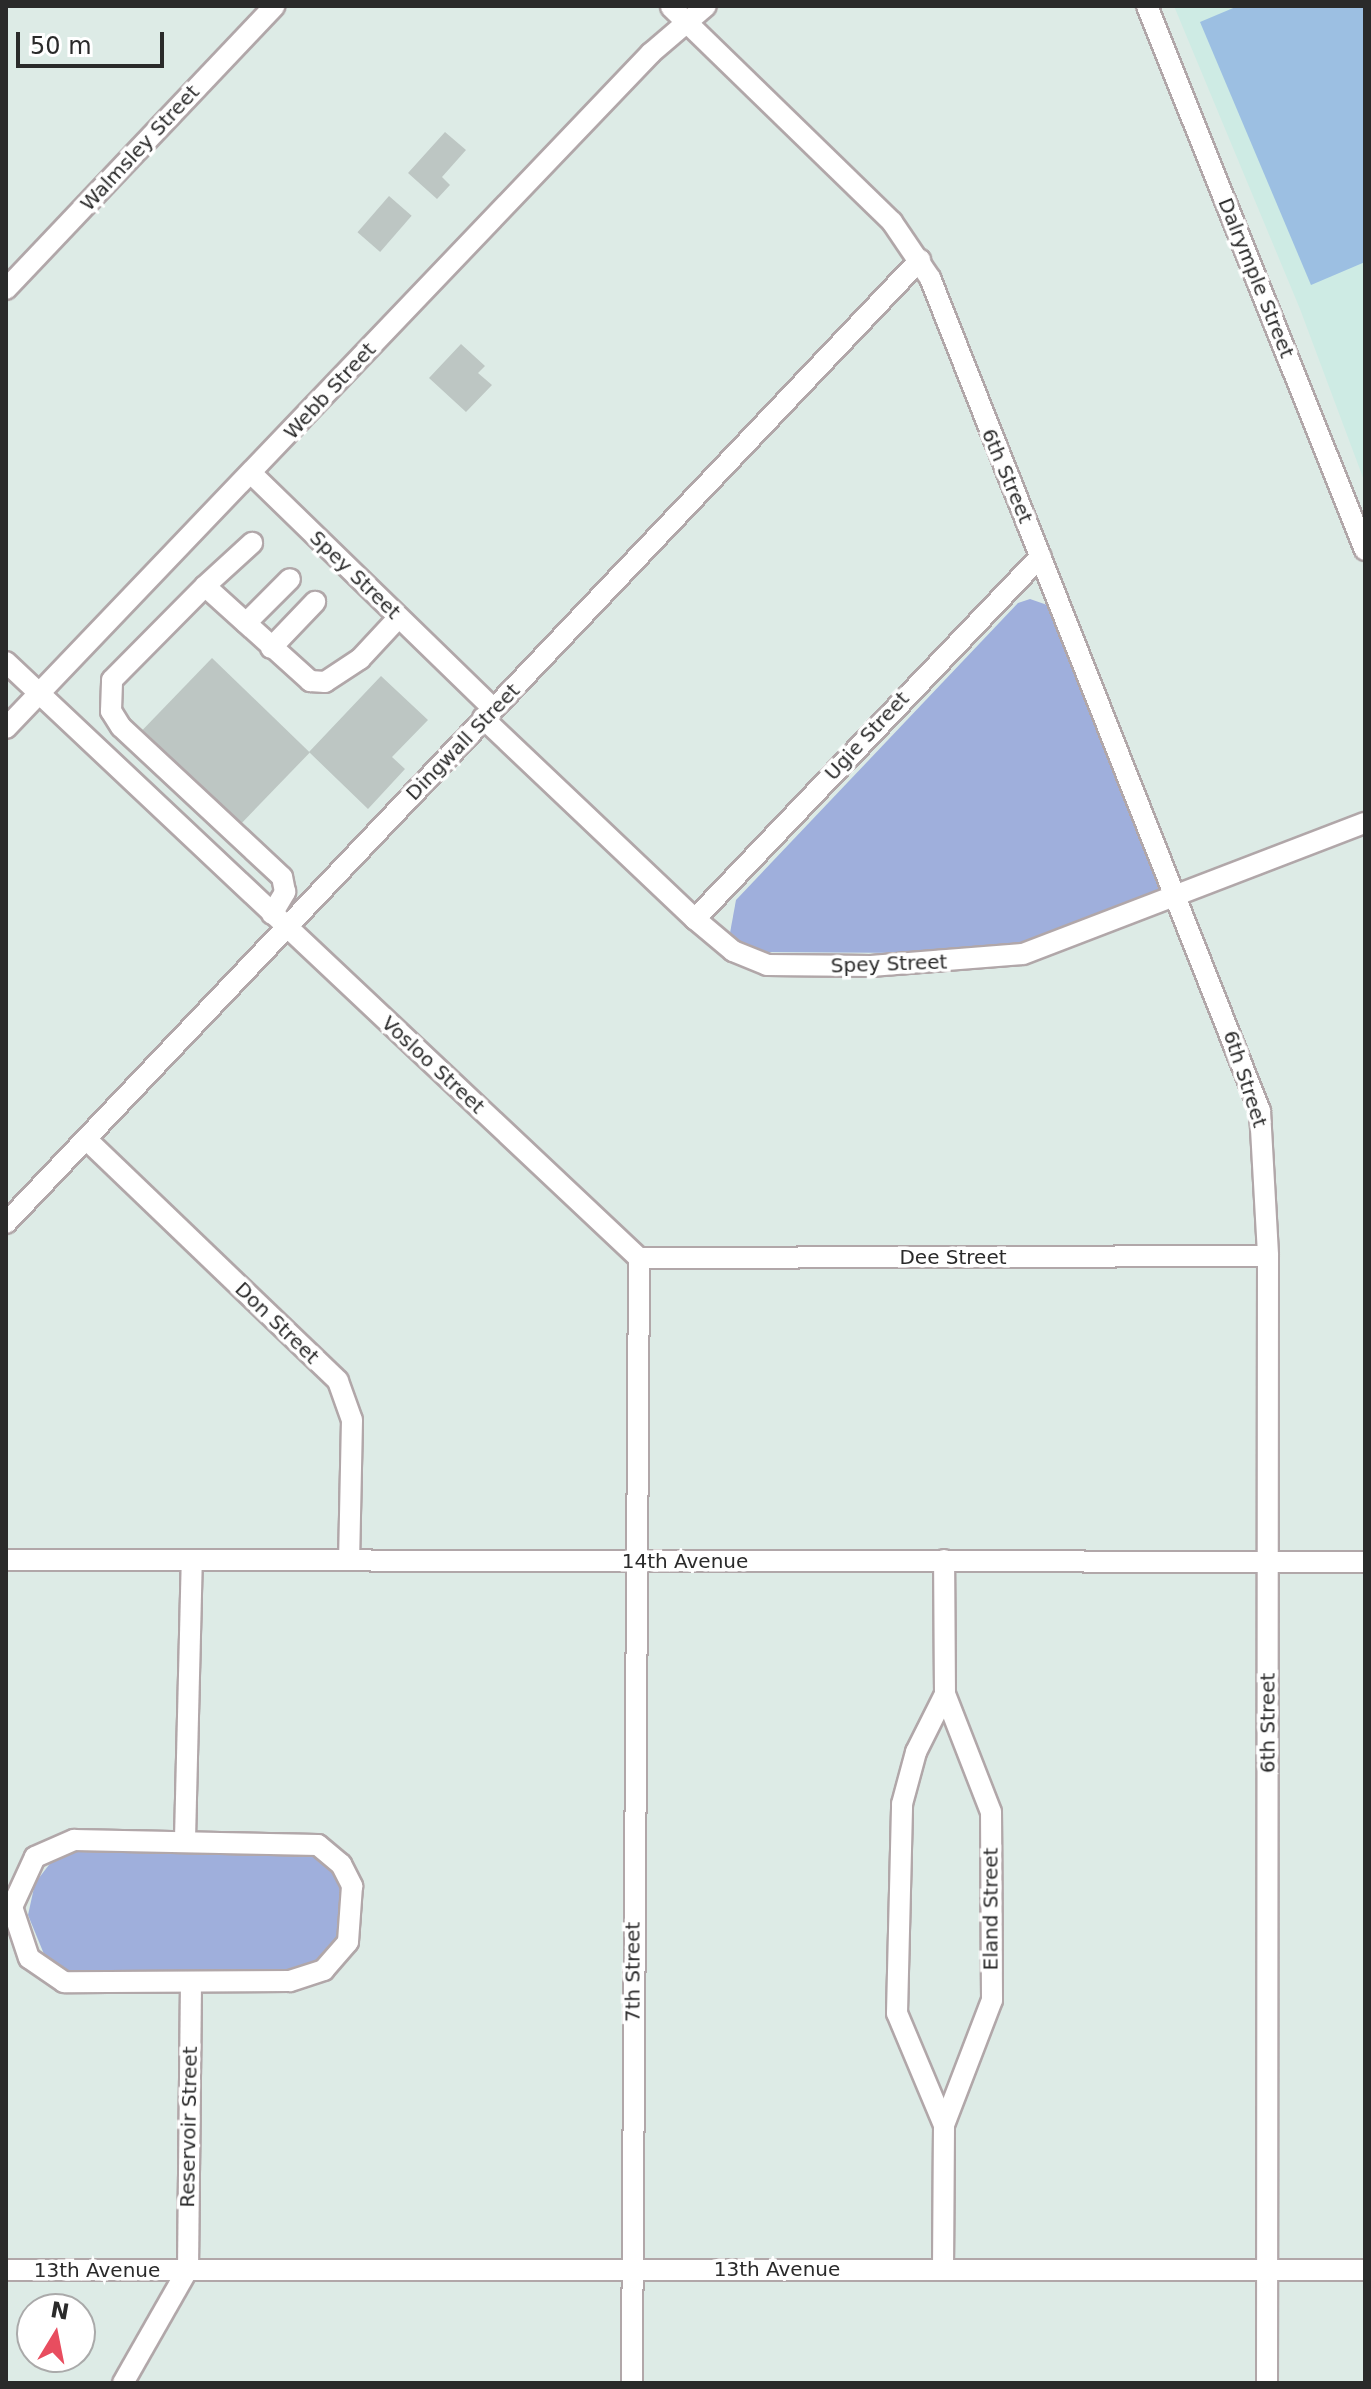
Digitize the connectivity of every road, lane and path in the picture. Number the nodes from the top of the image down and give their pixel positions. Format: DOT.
graph roads {
  1 [pos="275,6"];
  2 [pos="706,6"];
  3 [pos="1147,6"];
  4 [pos="672,7"];
  5 [pos="689,25"];
  6 [pos="651,53"];
  7 [pos="920,260"];
  8 [pos="6,289"];
  9 [pos="252,474"];
  10 [pos="252,543"];
  11 [pos="1365,550"];
  12 [pos="1041,556"];
  13 [pos="290,579"];
  14 [pos="205,586"];
  15 [pos="315,602"];
  16 [pos="399,617"];
  17 [pos="246,623"];
  18 [pos="271,648"];
  19 [pos="6,662"];
  20 [pos="39,693"];
  21 [pos="488,713"];
  22 [pos="6,728"];
  23 [pos="1365,823"];
  24 [pos="1177,900"];
  25 [pos="272,914"];
  26 [pos="695,919"];
  27 [pos="288,929"];
  28 [pos="86,1139"];
  29 [pos="6,1223"];
  30 [pos="1268,1256"];
  31 [pos="639,1258"];
  32 [pos="349,1559"];
  33 [pos="6,1560"];
  34 [pos="944,1560"];
  35 [pos="192,1561"];
  36 [pos="1268,1561"];
  37 [pos="634,1562"];
  38 [pos="1365,1562"];
  39 [pos="945,1694"];
  40 [pos="185,1839"];
  41 [pos="191,1985"];
  42 [pos="944,2125"];
  43 [pos="188,2269"];
  44 [pos="632,2269"];
  45 [pos="943,2269"];
  46 [pos="6,2270"];
  47 [pos="1267,2270"];
  48 [pos="1365,2270"];
  49 [pos="123,2383"];
  50 [pos="632,2383"];
  51 [pos="1267,2383"];
  1 -- 8 [label="street, Walmsley Street"];
  2 -- 5 [label="street, Webb Street"];
  3 -- 11 [label="street, Dalrymple Street"];
  4 -- 5 [label="street, 6th Street"];
  4 -- 6 [label="street, Webb Street"];
  5 -- 6 [label="street, Webb Street"];
  5 -- 7 [label="street, 6th Street"];
  6 -- 9 [label="street, Webb Street"];
  7 -- 12 [label="street, 6th Street"];
  7 -- 21 [label="street, Dingwall Street"];
  9 -- 16 [label="street, Spey Street"];
  9 -- 20 [label="street, Webb Street"];
  10 -- 14 [label="street"];
  12 -- 24 [label="street, 6th Street"];
  12 -- 26 [label="street, Ugie Street"];
  13 -- 17 [label="street"];
  14 -- 17 [label="street"];
  14 -- 25 [label="street"];
  15 -- 18 [label="street"];
  16 -- 18 [label="street"];
  16 -- 21 [label="street, Spey Street"];
  17 -- 18 [label="street"];
  19 -- 20 [label="street, Vosloo Street"];
  20 -- 22 [label="street, Webb Street"];
  20 -- 25 [label="street, Vosloo Street"];
  21 -- 26 [label="street, Spey Street"];
  21 -- 27 [label="street, Dingwall Street"];
  23 -- 24 [label="street, Spey Street"];
  24 -- 26 [label="street, Spey Street"];
  24 -- 30 [label="street, 6th Street"];
  25 -- 27 [label="street, Vosloo Street"];
  27 -- 28 [label="street, Dingwall Street"];
  27 -- 31 [label="street, Vosloo Street"];
  28 -- 29 [label="street, Dingwall Street"];
  28 -- 32 [label="street, Don Street"];
  30 -- 31 [label="street, Dee Street"];
  30 -- 36 [label="street, 6th Street"];
  31 -- 37 [label="street"];
  32 -- 35 [label="street, 14th Avenue"];
  32 -- 37 [label="street, 14th Avenue"];
  33 -- 35 [label="street, 14th Avenue"];
  34 -- 36 [label="street, 14th Avenue"];
  34 -- 37 [label="street, 14th Avenue"];
  34 -- 39 [label="street, Eland Street"];
  35 -- 40 [label="street"];
  36 -- 38 [label="street, 14th Avenue"];
  36 -- 47 [label="street, 6th Street"];
  37 -- 44 [label="street, 7th Street"];
  39 -- 42 [label="street, Eland Street"];
  39 -- 42 [label="street, Eland Street"];
  40 -- 41 [label="street"];
  40 -- 41 [label="street"];
  41 -- 43 [label="street, Reservoir Street"];
  42 -- 45 [label="street, Eland Street"];
  43 -- 44 [label="street, 13th Avenue"];
  43 -- 46 [label="street, 13th Avenue"];
  43 -- 49 [label="street, 13th Avenue"];
  44 -- 45 [label="street, 13th Avenue"];
  44 -- 50 [label="street, 7th Street"];
  45 -- 47 [label="street, 13th Avenue"];
  47 -- 48 [label="street, 13th Avenue"];
  47 -- 51 [label="street, 6th Street"];
}
